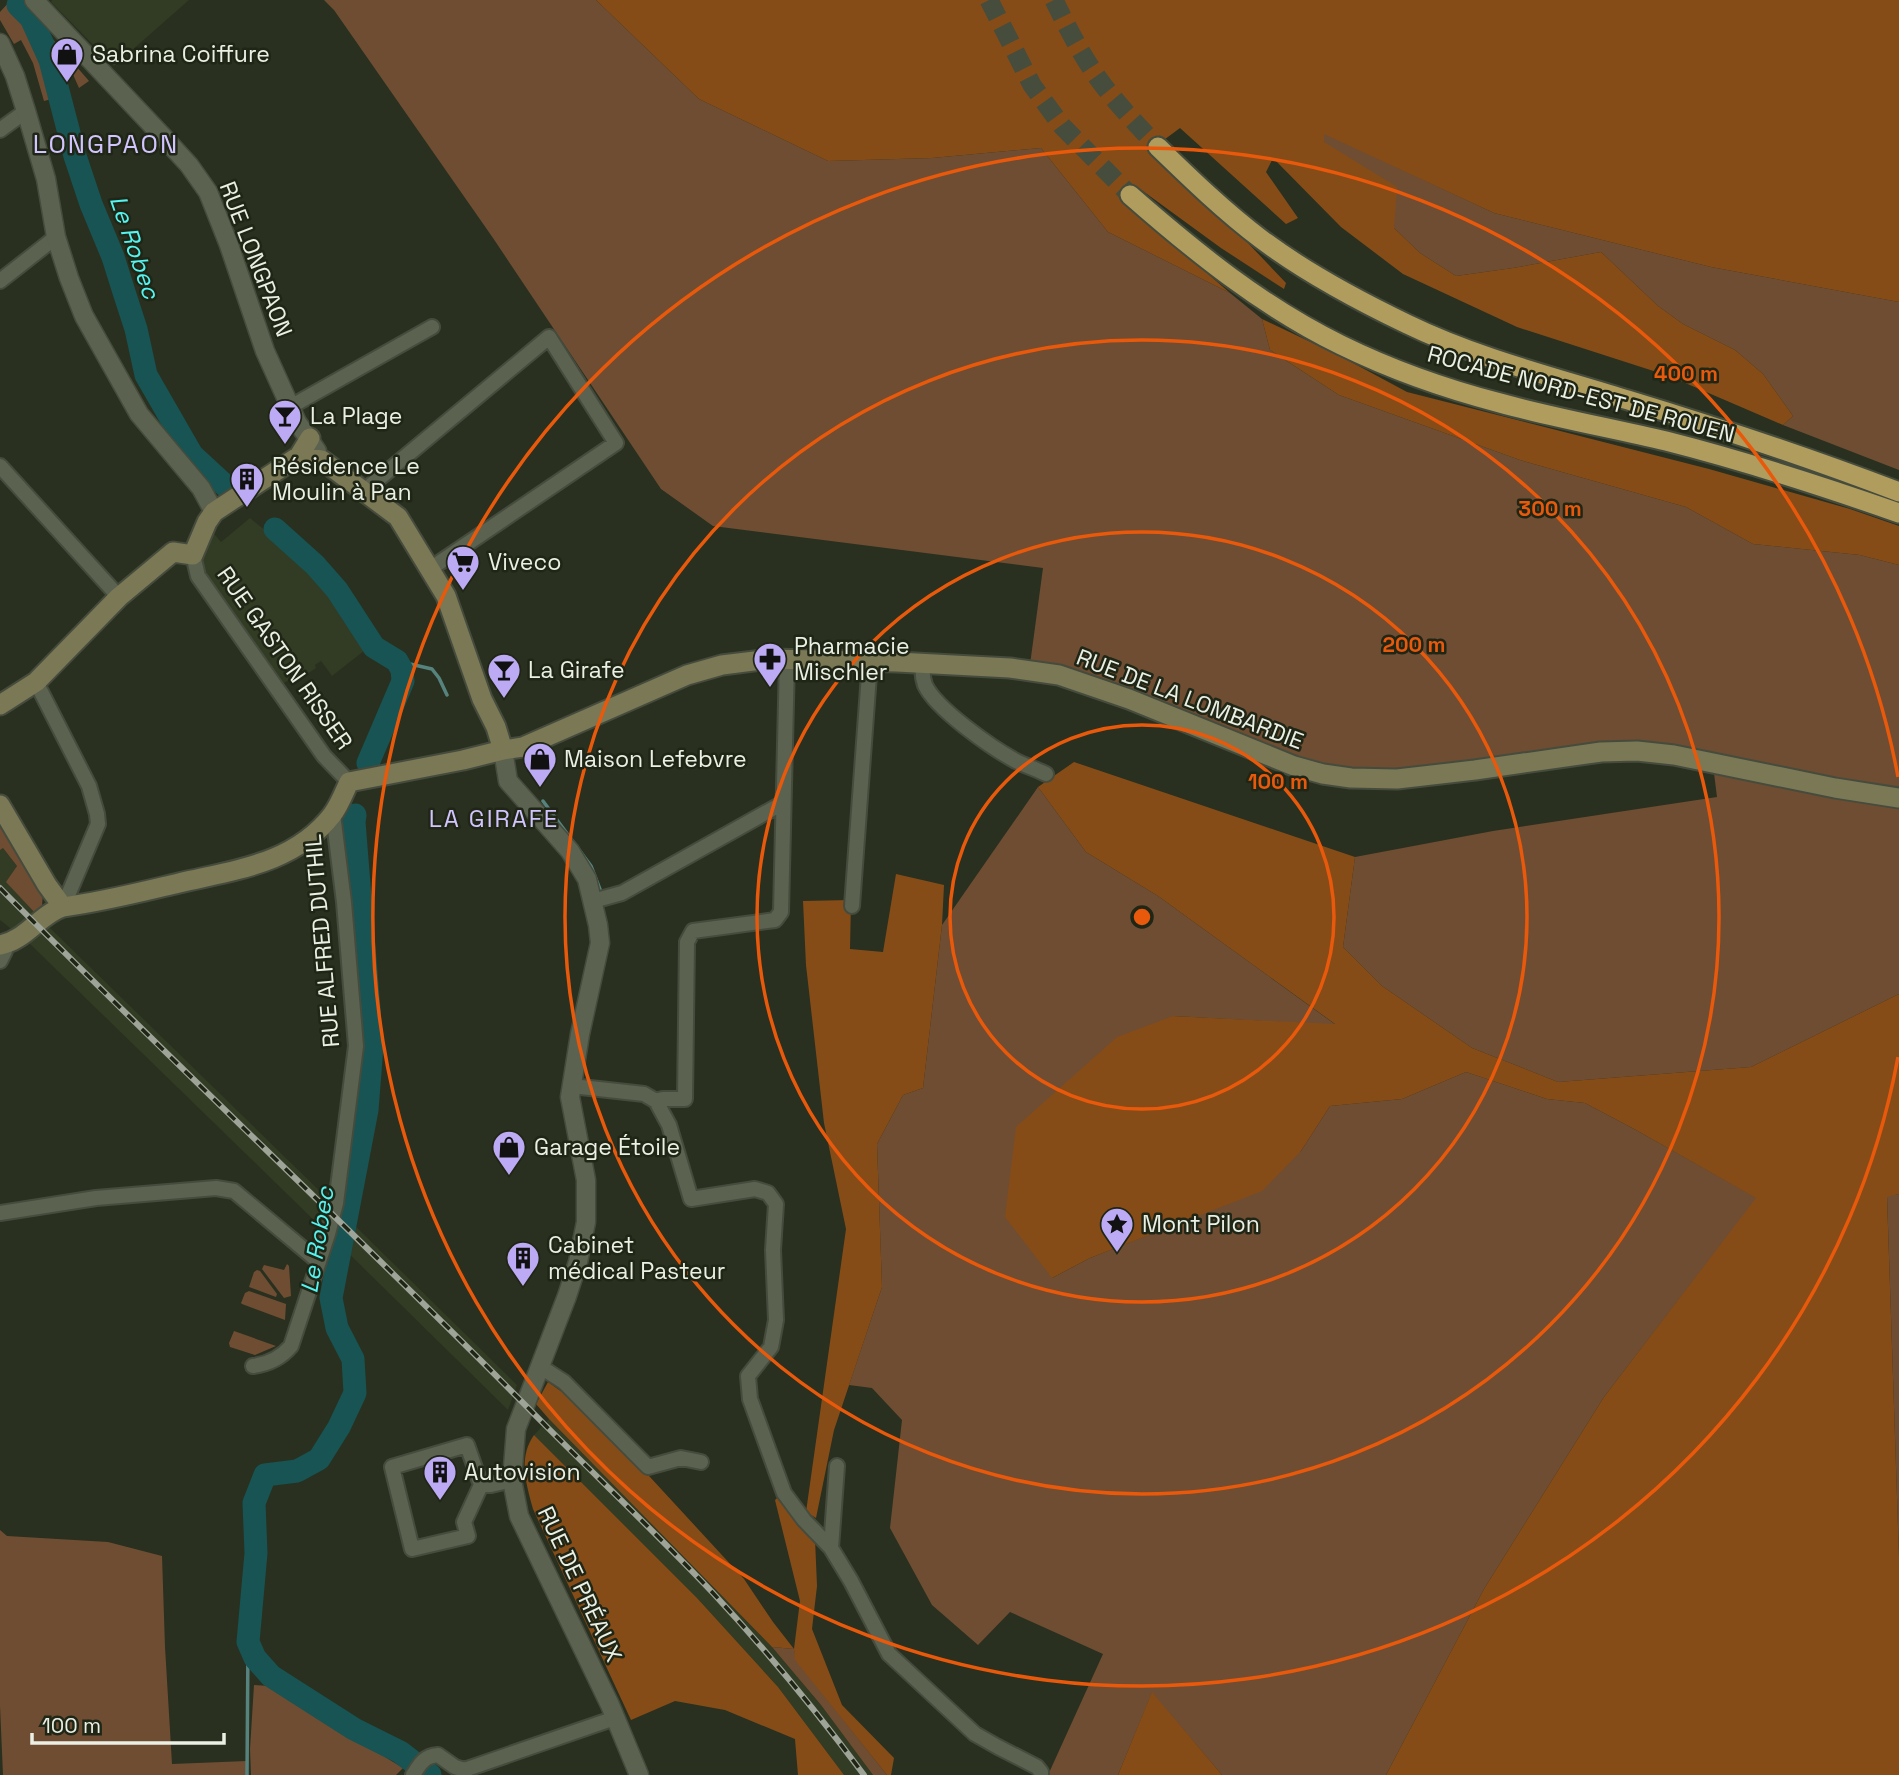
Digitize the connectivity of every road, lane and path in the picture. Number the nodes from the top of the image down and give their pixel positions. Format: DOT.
graph roads {
  1 [pos="34,0"];
  2 [pos="0,43"];
  3 [pos="26,111"];
  4 [pos="0,130"];
  5 [pos="1158,147"];
  6 [pos="1130,195"];
  7 [pos="56,237"];
  8 [pos="0,281"];
  9 [pos="432,327"];
  10 [pos="290,407"];
  11 [pos="310,439"];
  12 [pos="299,456"];
  13 [pos="322,460"];
  14 [pos="0,466"];
  15 [pos="364,491"];
  16 [pos="1899,492"];
  17 [pos="214,512"];
  18 [pos="1899,513"];
  19 [pos="193,555"];
  20 [pos="430,569"];
  21 [pos="119,597"];
  22 [pos="787,660"];
  23 [pos="870,661"];
  24 [pos="923,663"];
  25 [pos="36,682"];
  26 [pos="0,705"];
  27 [pos="503,750"];
  28 [pos="1046,774"];
  29 [pos="349,782"];
  30 [pos="1895,796"];
  31 [pos="783,803"];
  32 [pos="0,805"];
  33 [pos="333,814"];
  34 [pos="593,901"];
  35 [pos="63,906"];
  36 [pos="852,906"];
  37 [pos="2,950"];
  38 [pos="572,1086"];
  39 [pos="656,1101"];
  40 [pos="0,1213"];
  41 [pos="319,1262"];
  42 [pos="253,1366"];
  43 [pos="540,1368"];
  44 [pos="701,1462"];
  45 [pos="837,1466"];
  46 [pos="512,1480"];
  47 [pos="481,1485"];
  48 [pos="831,1548"];
  49 [pos="615,1718"];
  50 [pos="414,1774"];
  51 [pos="639,1775"];
  52 [pos="1041,1775"];
  1 -- 10 [label="street, RUE LONGPAON"];
  2 -- 3 [label="street"];
  3 -- 4 [label="street"];
  3 -- 7 [label="street"];
  5 -- 16 [label="highway, ROCADE NORD-EST DE ROUEN"];
  6 -- 18 [label="highway, ROCADE NORD-EST DE ROUEN"];
  7 -- 8 [label="street"];
  7 -- 17 [label="street"];
  9 -- 10 [label="street"];
  10 -- 11 [label="street, RUE LONGPAON"];
  11 -- 12 [label="main road"];
  11 -- 13 [label="street, RUE LONGPAON"];
  12 -- 13 [label="main road"];
  12 -- 17 [label="main road"];
  13 -- 15 [label="main road"];
  14 -- 21 [label="street"];
  15 -- 20 [label="main road"];
  15 -- 20 [label="street"];
  17 -- 19 [label="main road"];
  19 -- 21 [label="main road"];
  19 -- 29 [label="street, RUE GASTON RISSER"];
  20 -- 27 [label="main road"];
  21 -- 25 [label="main road"];
  22 -- 23 [label="main road, RUE DE LA LOMBARDIE"];
  22 -- 27 [label="main road, RUE DE LA LOMBARDIE"];
  22 -- 31 [label="street"];
  23 -- 24 [label="main road, RUE DE LA LOMBARDIE"];
  23 -- 36 [label="street"];
  24 -- 28 [label="street"];
  24 -- 30 [label="main road, RUE DE LA LOMBARDIE"];
  25 -- 26 [label="main road"];
  25 -- 35 [label="street"];
  27 -- 29 [label="main road, RUE DE LA LOMBARDIE"];
  27 -- 34 [label="street, RUE DE PRÉAUX"];
  29 -- 33 [label="main road"];
  31 -- 34 [label="street"];
  31 -- 39 [label="street"];
  32 -- 35 [label="main road"];
  33 -- 35 [label="main road"];
  33 -- 41 [label="street, RUE ALFRED DUTHIL"];
  34 -- 38 [label="street, RUE DE PRÉAUX"];
  35 -- 37 [label="main road"];
  38 -- 39 [label="street"];
  38 -- 43 [label="street, RUE DE PRÉAUX"];
  39 -- 48 [label="street"];
  40 -- 41 [label="street"];
  41 -- 42 [label="street, RUE ALFRED DUTHIL"];
  43 -- 44 [label="street"];
  43 -- 46 [label="street, RUE DE PRÉAUX"];
  45 -- 48 [label="street"];
  46 -- 47 [label="street"];
  46 -- 49 [label="street, RUE DE PRÉAUX"];
  47 -- 47 [label="street"];
  48 -- 52 [label="street"];
  49 -- 50 [label="street"];
  49 -- 51 [label="street, RUE DE PRÉAUX"];
}
